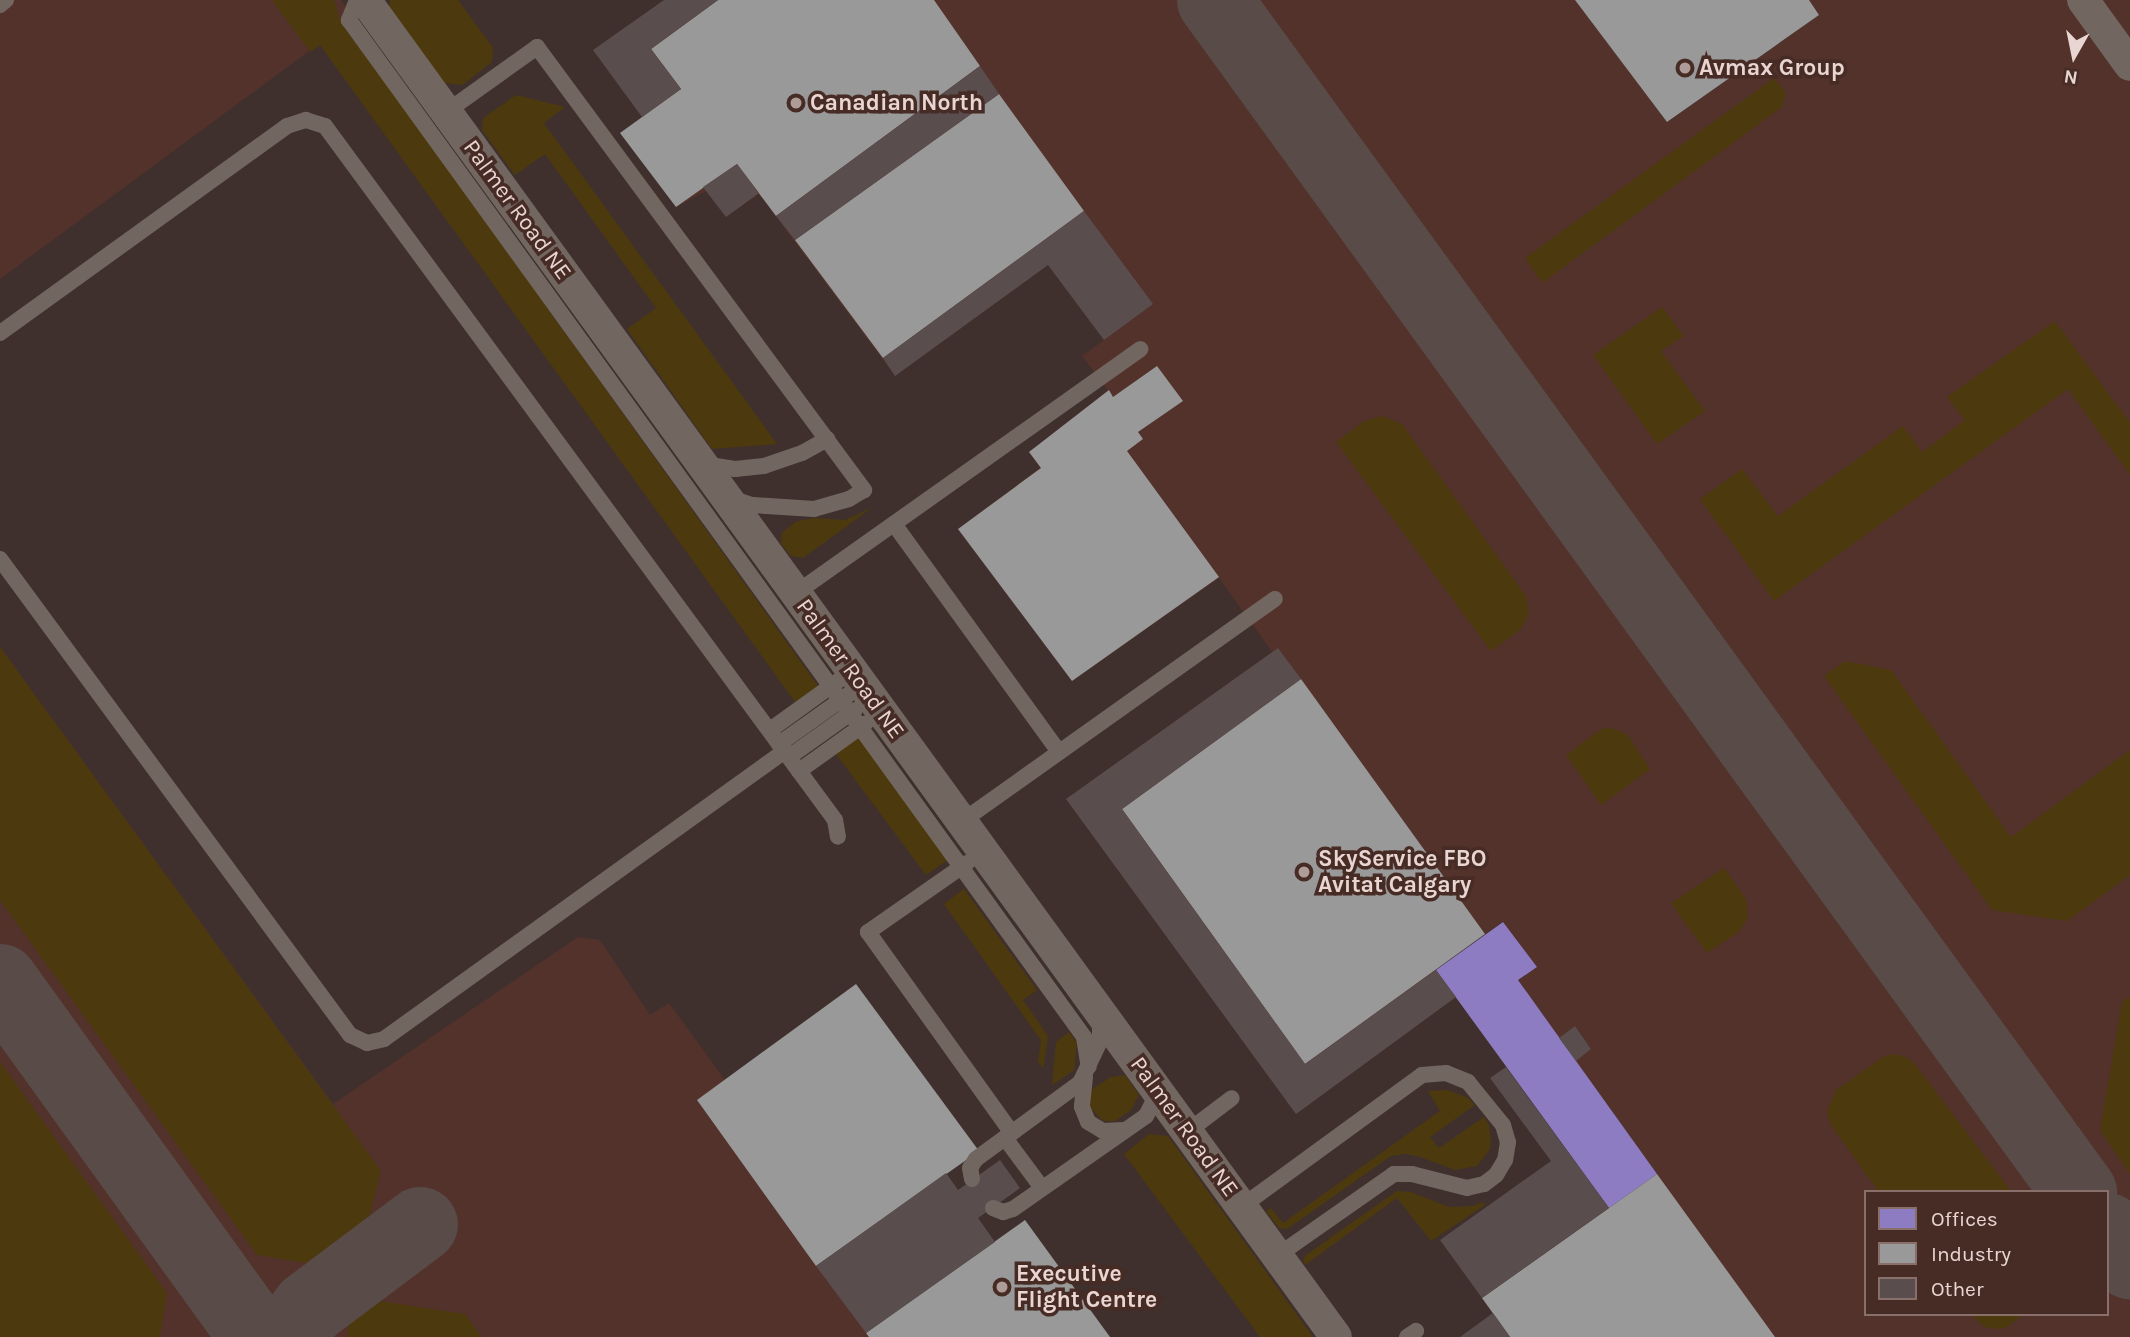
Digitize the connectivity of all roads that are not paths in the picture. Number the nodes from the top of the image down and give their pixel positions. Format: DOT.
graph roads {
  1 [pos="6,0"];
  2 [pos="358,0"];
  3 [pos="365,0"];
  4 [pos="2083,0"];
  5 [pos="0,5"];
  6 [pos="2130,65"];
  7 [pos="446,112"];
  8 [pos="552,279"];
  9 [pos="0,333"];
  10 [pos="1140,349"];
  11 [pos="827,439"];
  12 [pos="701,463"];
  13 [pos="726,496"];
  14 [pos="894,524"];
  15 [pos="0,559"];
  16 [pos="796,593"];
  17 [pos="1275,598"];
  18 [pos="855,700"];
  19 [pos="769,730"];
  20 [pos="784,751"];
  21 [pos="1059,752"];
  22 [pos="799,771"];
  23 [pos="961,822"];
  24 [pos="838,837"];
  25 [pos="972,860"];
  26 [pos="1098,1010"];
  27 [pos="1087,1071"];
  28 [pos="1152,1083"];
  29 [pos="1232,1098"];
  30 [pos="1127,1129"];
  31 [pos="1187,1132"];
  32 [pos="1009,1135"];
  33 [pos="972,1179"];
  34 [pos="1042,1188"];
  35 [pos="1241,1207"];
  36 [pos="993,1208"];
  37 [pos="1277,1256"];
  38 [pos="1336,1337"];
  1 -- 5 [label="lane"];
  2 -- 8 [label="lane"];
  3 -- 7 [label="street, Palmer Road NE"];
  4 -- 6 [label="street"];
  7 -- 8 [label="street, Palmer Road NE"];
  7 -- 11 [label="lane"];
  8 -- 12 [label="street, Palmer Road NE"];
  8 -- 18 [label="lane"];
  9 -- 19 [label="lane"];
  10 -- 14 [label="lane"];
  11 -- 12 [label="lane"];
  11 -- 13 [label="lane"];
  12 -- 13 [label="street, Palmer Road NE"];
  13 -- 16 [label="street, Palmer Road NE"];
  14 -- 16 [label="lane"];
  14 -- 21 [label="lane"];
  15 -- 20 [label="lane"];
  16 -- 18 [label="street, Palmer Road NE"];
  17 -- 21 [label="lane"];
  18 -- 19 [label="lane"];
  18 -- 20 [label="lane"];
  18 -- 22 [label="lane"];
  18 -- 23 [label="street, Palmer Road NE"];
  18 -- 25 [label="lane"];
  19 -- 20 [label="lane"];
  20 -- 22 [label="lane"];
  21 -- 23 [label="lane"];
  22 -- 24 [label="lane"];
  23 -- 25 [label="street, Palmer Road NE"];
  25 -- 26 [label="street, Palmer Road NE"];
  25 -- 27 [label="lane"];
  25 -- 32 [label="lane"];
  26 -- 27 [label="lane"];
  26 -- 28 [label="street, Palmer Road NE"];
  27 -- 30 [label="lane"];
  27 -- 32 [label="lane"];
  28 -- 30 [label="lane"];
  28 -- 31 [label="street, Palmer Road NE"];
  29 -- 31 [label="lane"];
  30 -- 34 [label="lane"];
  31 -- 35 [label="street, Palmer Road NE"];
  32 -- 33 [label="lane"];
  32 -- 34 [label="lane"];
  34 -- 36 [label="lane"];
  35 -- 37 [label="street, Palmer Road NE"];
  35 -- 37 [label="lane"];
  37 -- 38 [label="street, Palmer Road NE"];
}
